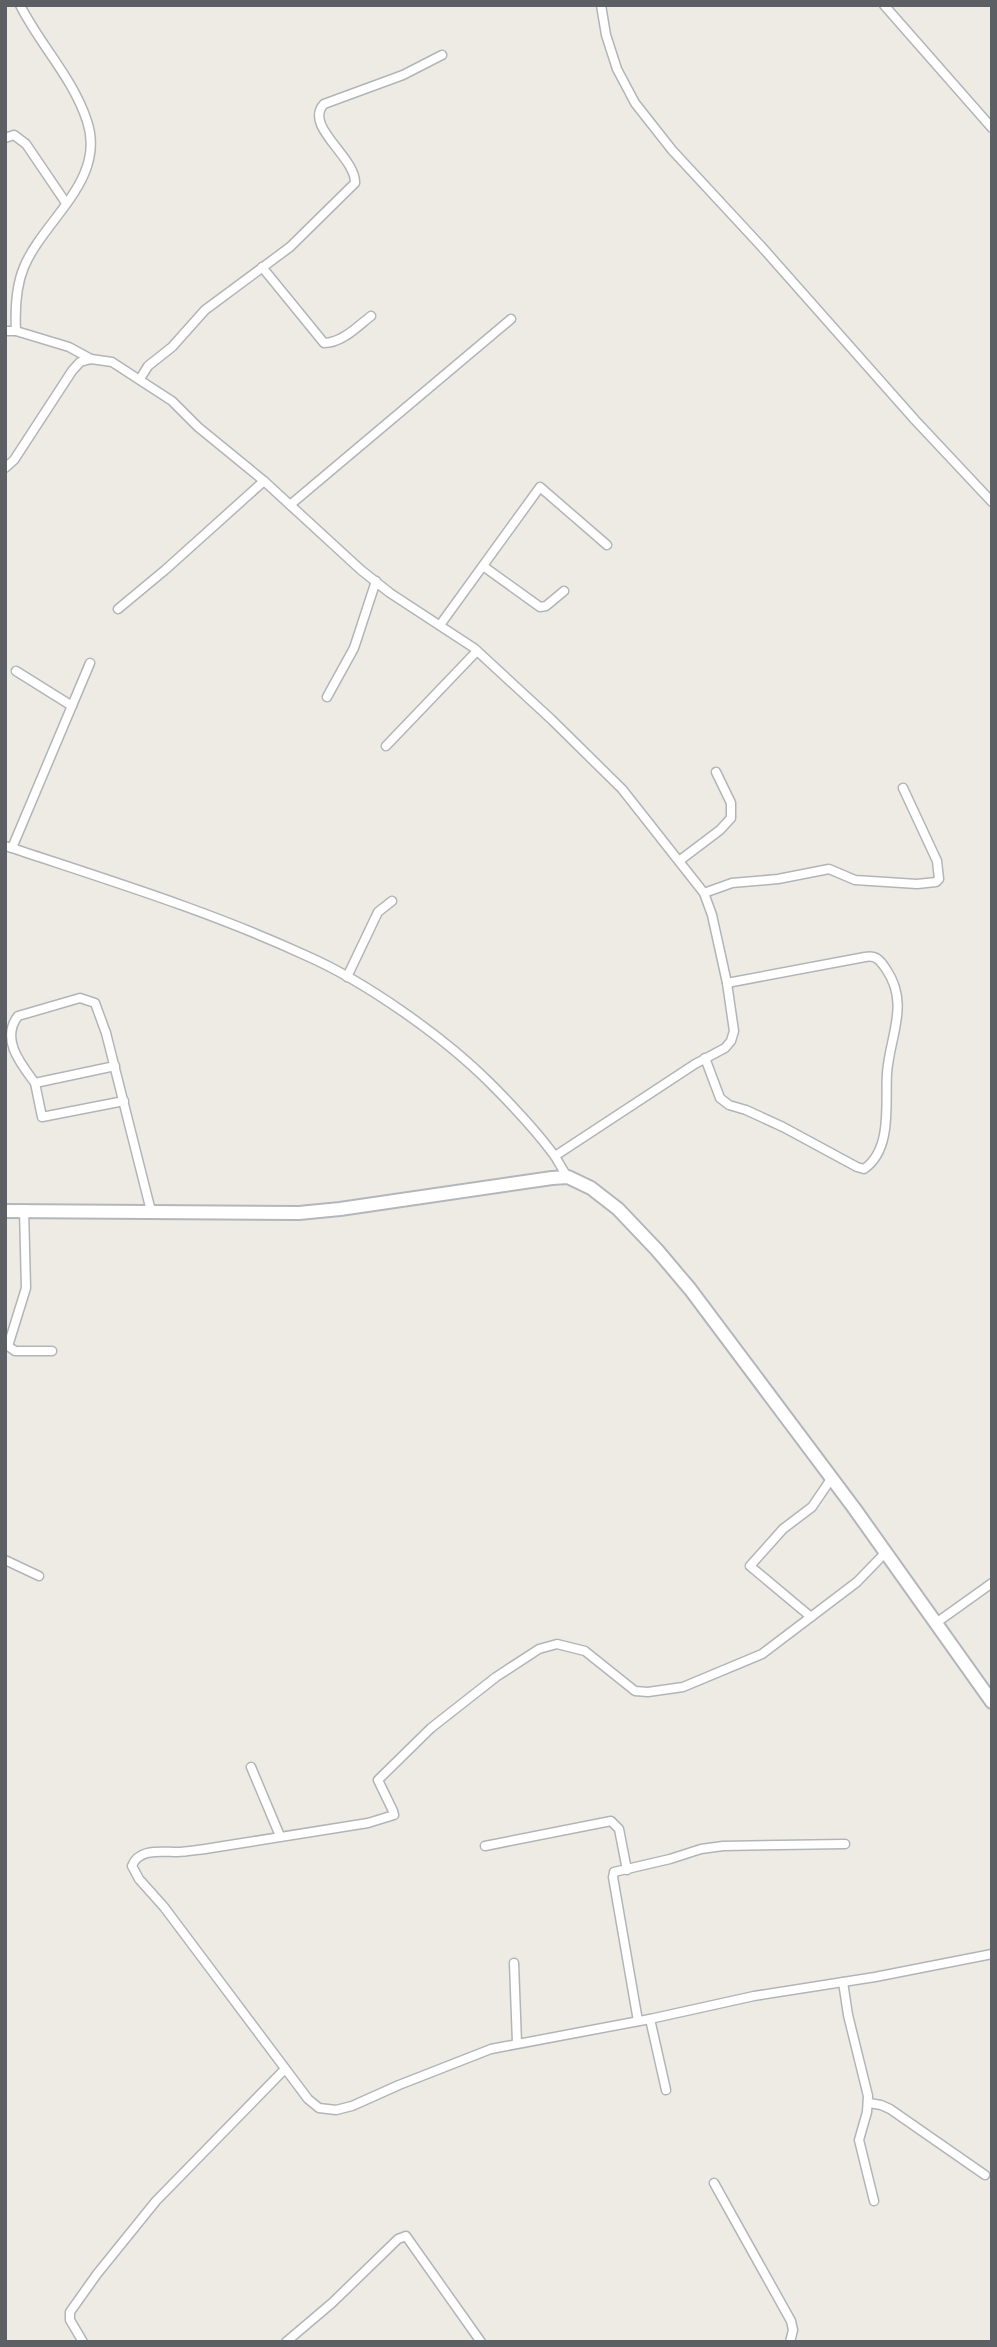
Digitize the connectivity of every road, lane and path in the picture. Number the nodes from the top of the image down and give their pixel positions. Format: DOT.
graph roads {
  1 [pos="20,5"];
  2 [pos="601,5"];
  3 [pos="884,5"];
  4 [pos="442,55"];
  5 [pos="992,128"];
  6 [pos="5,138"];
  7 [pos="66,203"];
  8 [pos="262,267"];
  9 [pos="372,316"];
  10 [pos="511,319"];
  11 [pos="5,331"];
  12 [pos="16,331"];
  13 [pos="91,359"];
  14 [pos="140,379"];
  15 [pos="5,468"];
  16 [pos="264,481"];
  17 [pos="992,502"];
  18 [pos="290,505"];
  19 [pos="607,545"];
  20 [pos="482,566"];
  21 [pos="376,581"];
  22 [pos="564,591"];
  23 [pos="118,609"];
  24 [pos="440,625"];
  25 [pos="477,651"];
  26 [pos="90,663"];
  27 [pos="16,671"];
  28 [pos="327,697"];
  29 [pos="72,706"];
  30 [pos="386,746"];
  31 [pos="716,772"];
  32 [pos="903,788"];
  33 [pos="8,847"];
  34 [pos="680,861"];
  35 [pos="704,893"];
  36 [pos="391,901"];
  37 [pos="347,977"];
  38 [pos="727,983"];
  39 [pos="705,1058"];
  40 [pos="115,1066"];
  41 [pos="35,1083"];
  42 [pos="124,1101"];
  43 [pos="555,1156"];
  44 [pos="568,1177"];
  45 [pos="24,1209"];
  46 [pos="151,1210"];
  47 [pos="5,1211"];
  48 [pos="52,1352"];
  49 [pos="831,1479"];
  50 [pos="885,1553"];
  51 [pos="5,1560"];
  52 [pos="39,1576"];
  53 [pos="992,1583"];
  54 [pos="811,1617"];
  55 [pos="936,1623"];
  56 [pos="992,1702"];
  57 [pos="251,1767"];
  58 [pos="280,1836"];
  59 [pos="845,1844"];
  60 [pos="485,1846"];
  61 [pos="627,1870"];
  62 [pos="992,1954"];
  63 [pos="514,1963"];
  64 [pos="843,1982"];
  65 [pos="650,2019"];
  66 [pos="638,2021"];
  67 [pos="517,2043"];
  68 [pos="285,2069"];
  69 [pos="666,2090"];
  70 [pos="869,2103"];
  71 [pos="985,2175"];
  72 [pos="714,2183"];
  73 [pos="874,2201"];
  74 [pos="83,2342"];
  75 [pos="286,2342"];
  76 [pos="481,2342"];
  77 [pos="790,2342"];
  1 -- 7 [label="street"];
  2 -- 17 [label="street"];
  3 -- 5 [label="street"];
  4 -- 8 [label="street"];
  6 -- 7 [label="street"];
  7 -- 12 [label="street"];
  8 -- 9 [label="street"];
  8 -- 14 [label="street"];
  10 -- 18 [label="street"];
  11 -- 12 [label="street"];
  12 -- 13 [label="street"];
  13 -- 14 [label="street"];
  13 -- 15 [label="street"];
  14 -- 16 [label="street"];
  16 -- 18 [label="street"];
  16 -- 23 [label="street"];
  18 -- 21 [label="street"];
  19 -- 20 [label="street"];
  20 -- 22 [label="street"];
  20 -- 24 [label="street"];
  21 -- 24 [label="street"];
  21 -- 28 [label="street"];
  24 -- 25 [label="street"];
  25 -- 30 [label="street"];
  25 -- 34 [label="street"];
  26 -- 29 [label="street"];
  27 -- 29 [label="street"];
  29 -- 33 [label="street"];
  31 -- 34 [label="street"];
  32 -- 35 [label="street"];
  33 -- 37 [label="street"];
  34 -- 35 [label="street"];
  35 -- 38 [label="street"];
  36 -- 37 [label="street"];
  37 -- 43 [label="street"];
  38 -- 39 [label="street"];
  38 -- 39 [label="street"];
  39 -- 43 [label="street"];
  40 -- 41 [label="street"];
  40 -- 41 [label="street"];
  40 -- 42 [label="street"];
  41 -- 42 [label="street"];
  42 -- 46 [label="street"];
  43 -- 44 [label="street"];
  44 -- 46 [label="street"];
  44 -- 49 [label="street"];
  45 -- 46 [label="street"];
  45 -- 47 [label="street"];
  45 -- 48 [label="street"];
  49 -- 50 [label="street"];
  49 -- 54 [label="street"];
  50 -- 54 [label="street"];
  50 -- 55 [label="street"];
  51 -- 52 [label="street"];
  53 -- 55 [label="street"];
  54 -- 58 [label="street"];
  55 -- 56 [label="street"];
  57 -- 58 [label="street"];
  58 -- 68 [label="street"];
  59 -- 61 [label="street"];
  60 -- 61 [label="street"];
  61 -- 66 [label="street"];
  62 -- 64 [label="street"];
  63 -- 67 [label="street"];
  64 -- 65 [label="street"];
  64 -- 70 [label="street"];
  65 -- 66 [label="street"];
  65 -- 69 [label="street"];
  66 -- 67 [label="street"];
  67 -- 68 [label="street"];
  68 -- 74 [label="street"];
  70 -- 71 [label="street"];
  70 -- 73 [label="street"];
  72 -- 77 [label="street"];
  75 -- 76 [label="street"];
}
